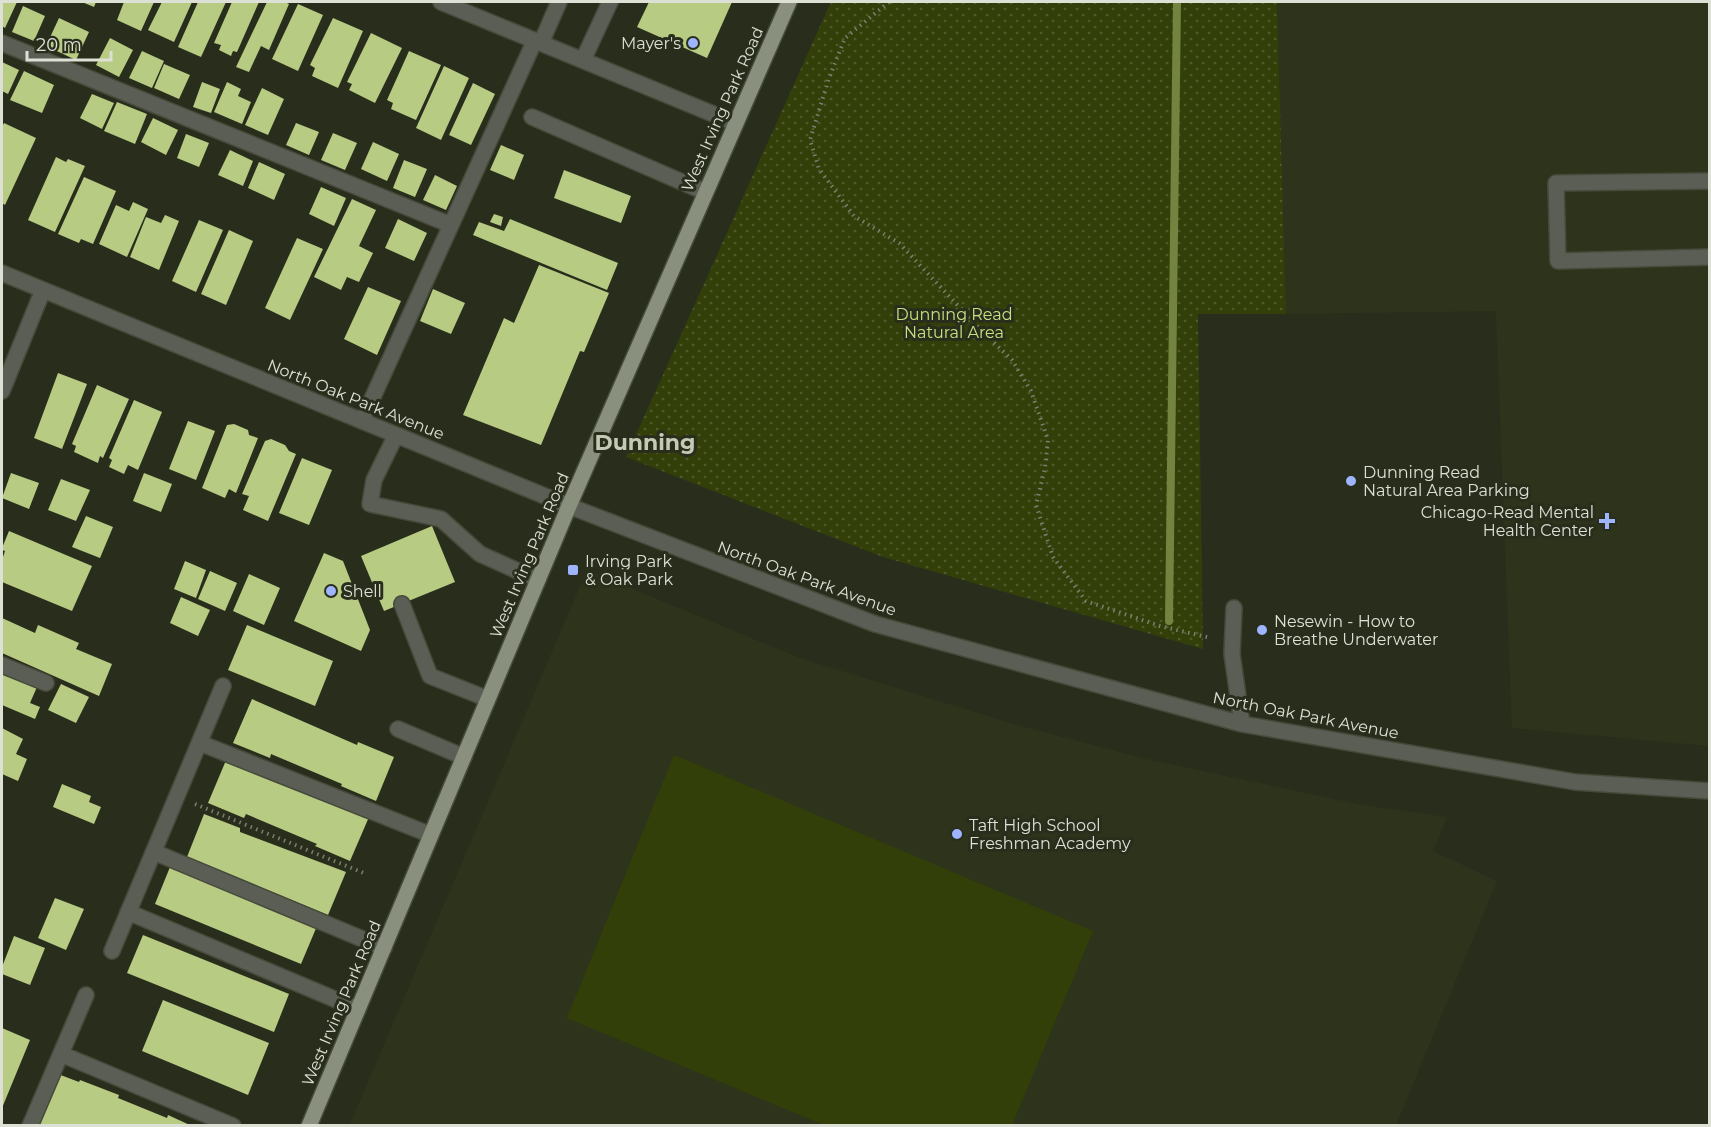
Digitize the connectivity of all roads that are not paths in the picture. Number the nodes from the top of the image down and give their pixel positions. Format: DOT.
graph roads {
  1 [pos="441,2"];
  2 [pos="559,2"];
  3 [pos="610,2"];
  4 [pos="789,2"];
  5 [pos="538,42"];
  6 [pos="2,43"];
  7 [pos="583,60"];
  8 [pos="532,117"];
  9 [pos="735,123"];
  10 [pos="1710,181"];
  11 [pos="705,192"];
  12 [pos="451,225"];
  13 [pos="1710,257"];
  14 [pos="2,273"];
  15 [pos="43,290"];
  16 [pos="2,391"];
  17 [pos="362,421"];
  18 [pos="396,435"];
  19 [pos="569,506"];
  20 [pos="538,580"];
  21 [pos="402,604"];
  22 [pos="1234,608"];
  23 [pos="2,665"];
  24 [pos="46,683"];
  25 [pos="223,686"];
  26 [pos="488,699"];
  27 [pos="1242,724"];
  28 [pos="398,729"];
  29 [pos="200,743"];
  30 [pos="464,757"];
  31 [pos="1710,791"];
  32 [pos="431,835"];
  33 [pos="154,852"];
  34 [pos="128,912"];
  35 [pos="384,948"];
  36 [pos="112,951"];
  37 [pos="86,995"];
  38 [pos="358,1009"];
  39 [pos="61,1054"];
  40 [pos="30,1125"];
  41 [pos="233,1125"];
  42 [pos="309,1125"];
  1 -- 5 [label="street"];
  2 -- 5 [label="street"];
  3 -- 7 [label="street"];
  4 -- 9 [label="main road, West Irving Park Road"];
  5 -- 7 [label="street"];
  5 -- 12 [label="street"];
  6 -- 12 [label="street"];
  7 -- 9 [label="street"];
  8 -- 11 [label="street"];
  9 -- 11 [label="main road, West Irving Park Road"];
  10 -- 13 [label="street"];
  11 -- 19 [label="main road, West Irving Park Road"];
  12 -- 17 [label="street"];
  14 -- 15 [label="street, North Oak Park Avenue"];
  15 -- 16 [label="street"];
  15 -- 17 [label="street, North Oak Park Avenue"];
  17 -- 18 [label="street, North Oak Park Avenue"];
  18 -- 19 [label="street, North Oak Park Avenue"];
  18 -- 20 [label="street"];
  19 -- 20 [label="main road, West Irving Park Road"];
  19 -- 27 [label="street, North Oak Park Avenue"];
  20 -- 26 [label="main road, West Irving Park Road"];
  21 -- 26 [label="street"];
  22 -- 27 [label="street"];
  23 -- 24 [label="street"];
  25 -- 29 [label="street"];
  26 -- 30 [label="main road, West Irving Park Road"];
  27 -- 31 [label="street, North Oak Park Avenue"];
  28 -- 30 [label="street"];
  29 -- 32 [label="street"];
  29 -- 33 [label="street"];
  30 -- 32 [label="main road, West Irving Park Road"];
  32 -- 35 [label="main road, West Irving Park Road"];
  33 -- 34 [label="street"];
  33 -- 35 [label="street"];
  34 -- 36 [label="street"];
  34 -- 38 [label="street"];
  35 -- 38 [label="main road, West Irving Park Road"];
  37 -- 39 [label="street"];
  38 -- 42 [label="main road, West Irving Park Road"];
  39 -- 40 [label="street"];
  39 -- 41 [label="street"];
}
